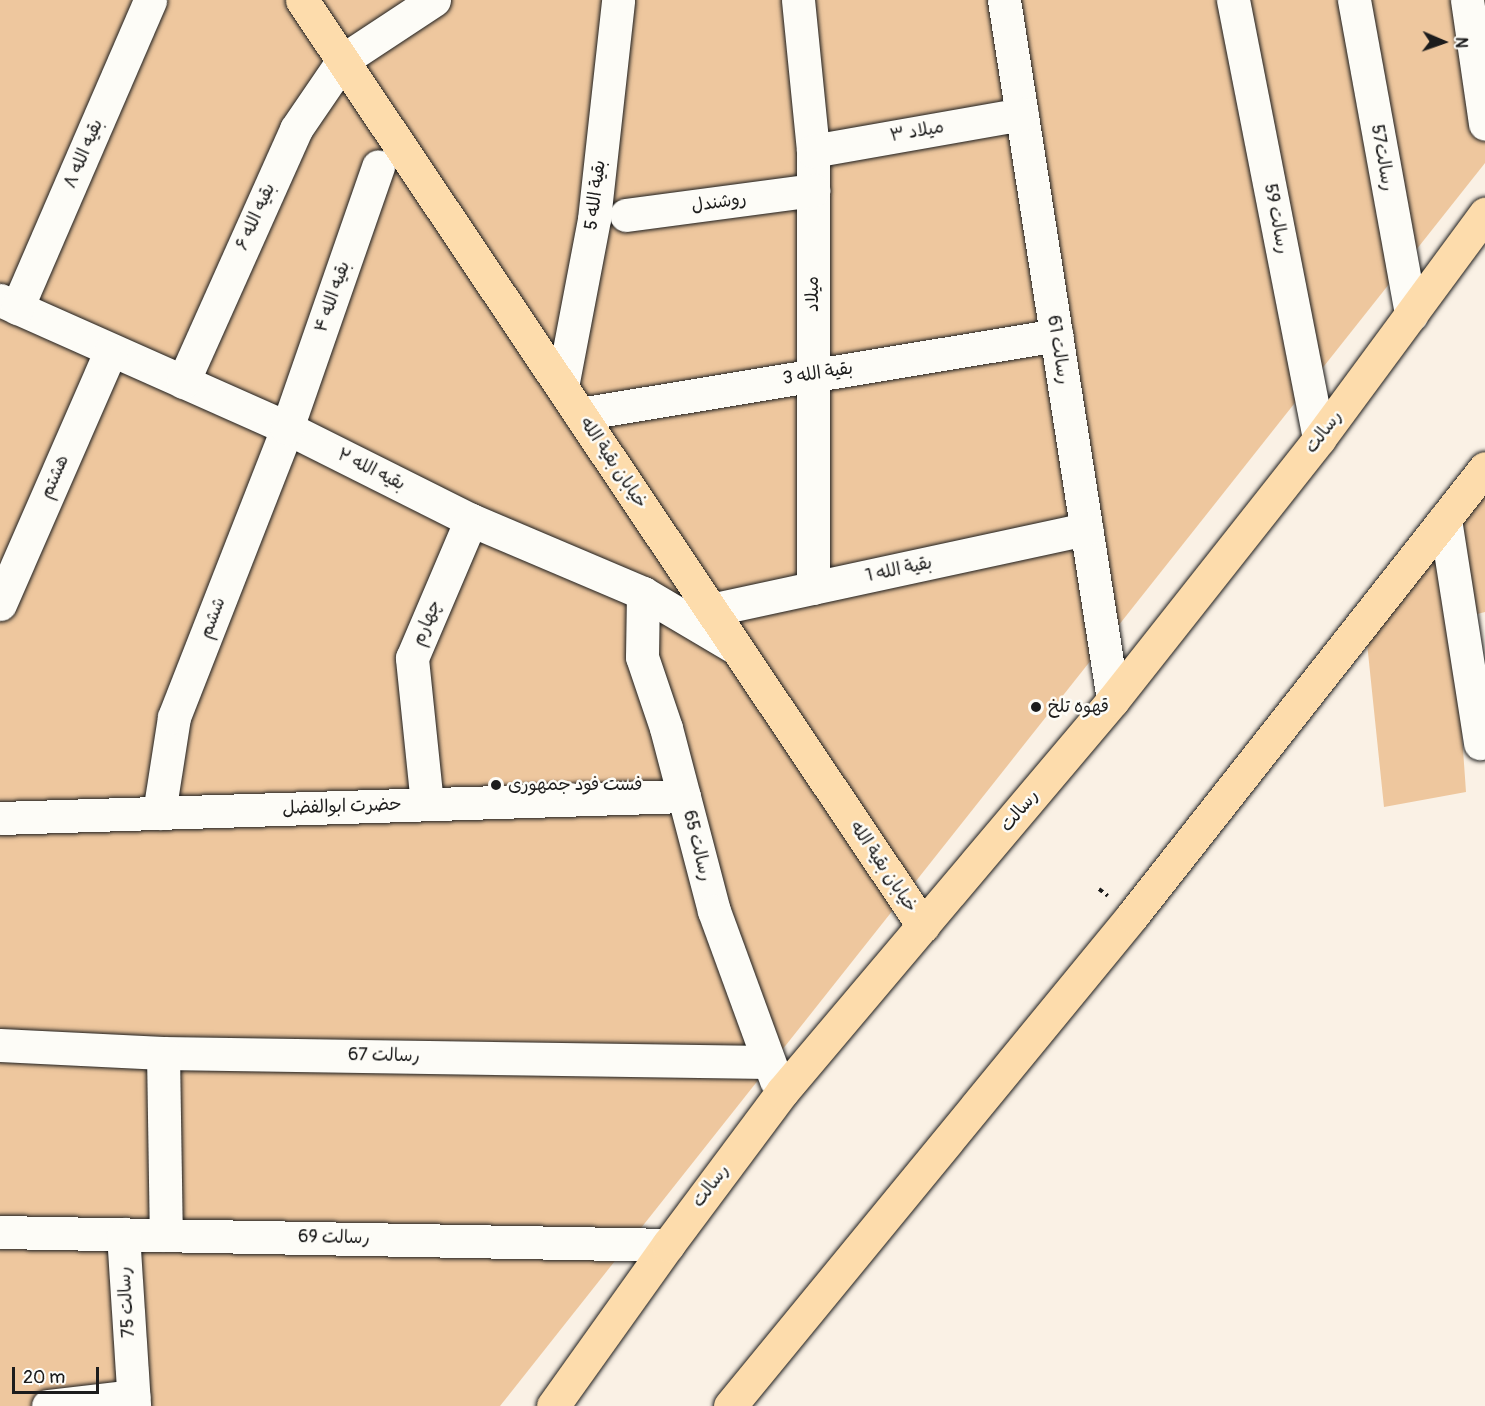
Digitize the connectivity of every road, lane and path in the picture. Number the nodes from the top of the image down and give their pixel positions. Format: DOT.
graph roads {
  1 [pos="150,0"];
  2 [pos="302,0"];
  3 [pos="434,0"];
  4 [pos="618,0"];
  5 [pos="798,0"];
  6 [pos="1004,0"];
  7 [pos="1233,0"];
  8 [pos="1354,0"];
  9 [pos="1467,0"];
  10 [pos="343,60"];
  11 [pos="1022,114"];
  12 [pos="1485,124"];
  13 [pos="813,151"];
  14 [pos="378,166"];
  15 [pos="813,190"];
  16 [pos="1485,214"];
  17 [pos="626,215"];
  18 [pos="8,304"];
  19 [pos="1411,315"];
  20 [pos="1056,335"];
  21 [pos="111,350"];
  22 [pos="813,375"];
  23 [pos="183,382"];
  24 [pos="571,400"];
  25 [pos="287,428"];
  26 [pos="1319,439"];
  27 [pos="1485,468"];
  28 [pos="471,519"];
  29 [pos="1445,519"];
  30 [pos="1086,529"];
  31 [pos="813,588"];
  32 [pos="643,593"];
  33 [pos="0,604"];
  34 [pos="711,610"];
  35 [pos="736,648"];
  36 [pos="1113,700"];
  37 [pos="1480,743"];
  38 [pos="684,796"];
  39 [pos="427,804"];
  40 [pos="159,813"];
  41 [pos="0,818"];
  42 [pos="923,926"];
  43 [pos="0,1045"];
  44 [pos="163,1053"];
  45 [pos="768,1062"];
  46 [pos="782,1092"];
  47 [pos="0,1232"];
  48 [pos="123,1234"];
  49 [pos="166,1235"];
  50 [pos="668,1245"];
  51 [pos="133,1401"];
  52 [pos="48,1406"];
  53 [pos="553,1406"];
  54 [pos="730,1406"];
  1 -- 18 [label="street, بقیه الله ۸"];
  2 -- 10 [label="main road, خیابان بقیة الله"];
  3 -- 10 [label="street"];
  4 -- 24 [label="street, بقیة الله 5"];
  5 -- 13 [label="street, میلاد"];
  6 -- 11 [label="street, رسالت 61"];
  7 -- 26 [label="street, رسالت 59"];
  8 -- 19 [label="street, رسالت57"];
  9 -- 12 [label="street"];
  10 -- 23 [label="street, بقیه الله ۶"];
  10 -- 24 [label="main road, خیابان بقیة الله"];
  11 -- 13 [label="street, میلاد ۳"];
  11 -- 20 [label="street, رسالت 61"];
  13 -- 15 [label="street, میلاد"];
  14 -- 25 [label="street, بقیه الله ۴"];
  15 -- 17 [label="street, روشندل"];
  15 -- 22 [label="street, میلاد"];
  16 -- 19 [label="main road, رسالت"];
  18 -- 21 [label="street, بقیه الله ۲"];
  19 -- 26 [label="main road, رسالت"];
  20 -- 22 [label="street, بقیة الله 3"];
  20 -- 30 [label="street, رسالت 61"];
  21 -- 23 [label="street, بقیه الله ۲"];
  21 -- 33 [label="street, هشتم"];
  22 -- 24 [label="street, بقیة الله 3"];
  22 -- 31 [label="street, میلاد"];
  23 -- 25 [label="street, بقیه الله ۲"];
  24 -- 34 [label="main road, خیابان بقیة الله"];
  25 -- 28 [label="street, بقیه الله ۲"];
  25 -- 40 [label="street, ششم"];
  26 -- 36 [label="main road, رسالت"];
  27 -- 29 [label="main road"];
  28 -- 32 [label="street, بقیه الله ۲"];
  28 -- 39 [label="street, چهارم"];
  29 -- 37 [label="street"];
  29 -- 54 [label="main road"];
  30 -- 31 [label="street, بقیة الله 1"];
  30 -- 36 [label="street, رسالت 61"];
  31 -- 34 [label="street, بقیة الله 1"];
  32 -- 35 [label="street, بقیه الله ۲"];
  32 -- 38 [label="street, رسالت 65"];
  34 -- 35 [label="main road, خیابان بقیة الله"];
  35 -- 42 [label="main road, خیابان بقیة الله"];
  36 -- 42 [label="main road, رسالت"];
  38 -- 39 [label="street, حضرت ابوالفضل"];
  38 -- 45 [label="street, رسالت 65"];
  39 -- 40 [label="street, حضرت ابوالفضل"];
  40 -- 41 [label="street, حضرت ابوالفضل"];
  42 -- 46 [label="main road, رسالت"];
  43 -- 44 [label="street, رسالت 67"];
  44 -- 45 [label="street, رسالت 67"];
  44 -- 49 [label="street"];
  45 -- 46 [label="street, رسالت 65"];
  46 -- 50 [label="main road, رسالت"];
  47 -- 48 [label="street, رسالت 69"];
  48 -- 49 [label="street, رسالت 69"];
  48 -- 51 [label="street, رسالت 75"];
  49 -- 50 [label="street, رسالت 69"];
  50 -- 53 [label="main road, رسالت"];
  51 -- 52 [label="street"];
}
